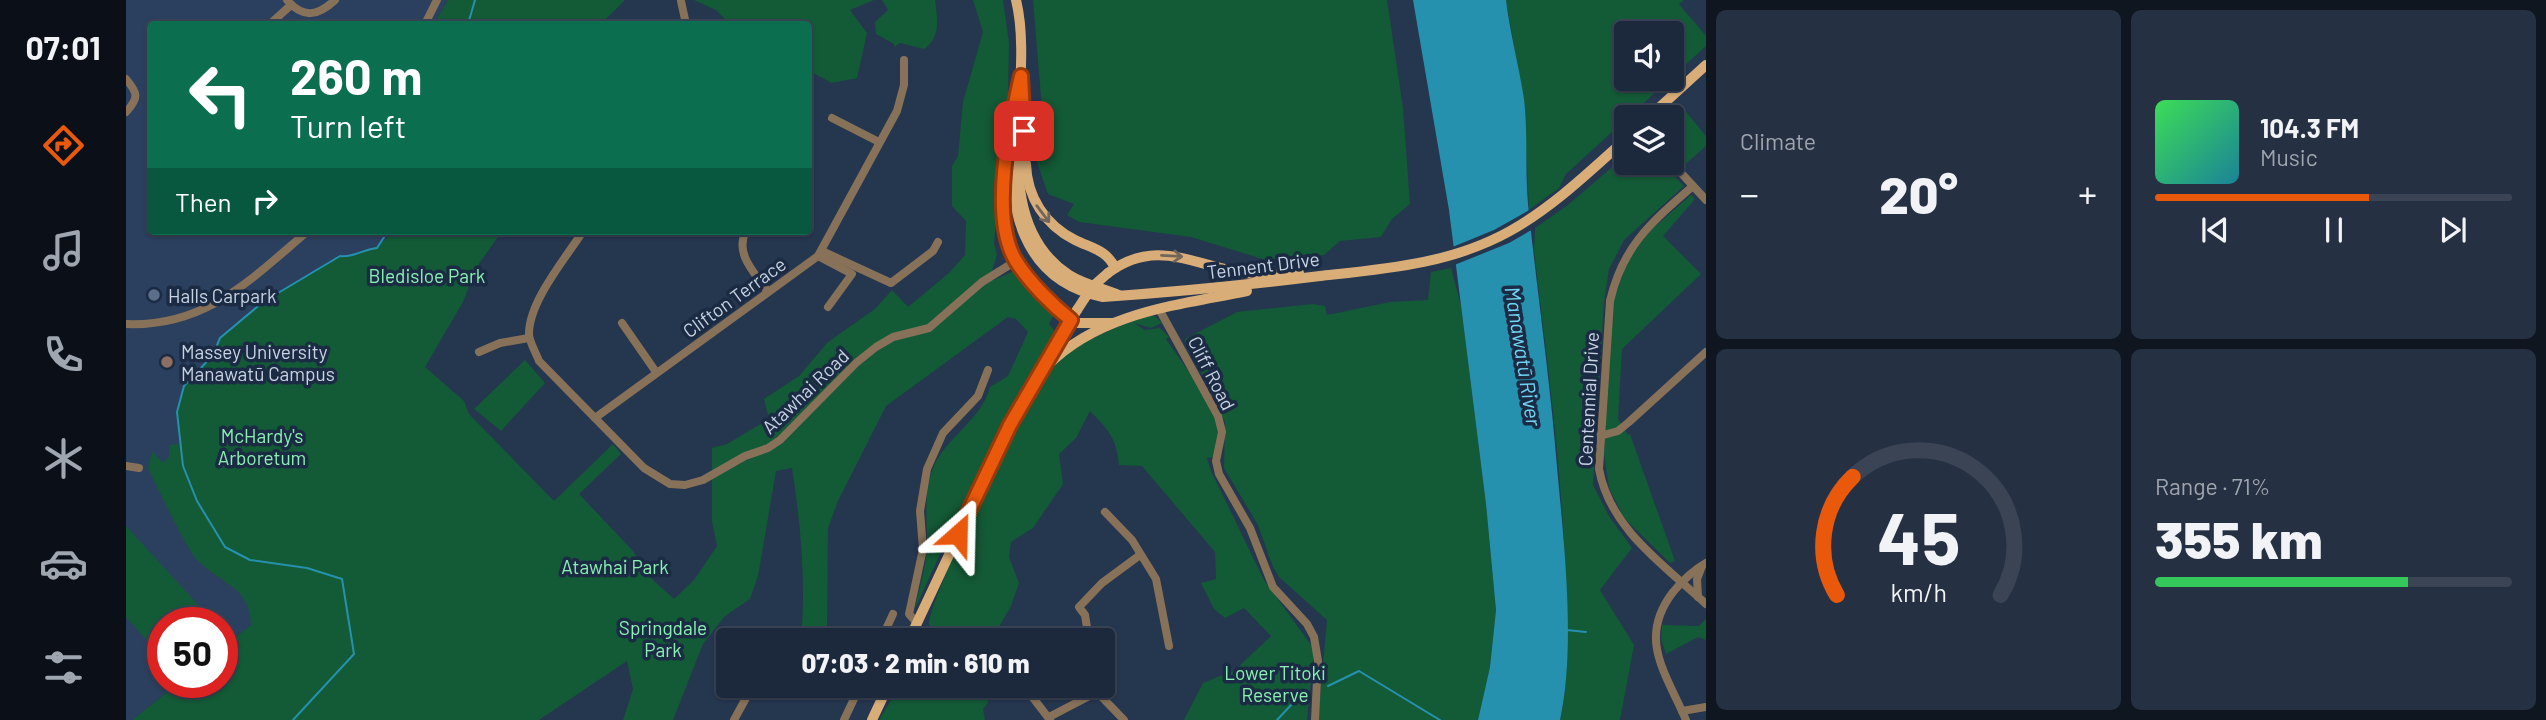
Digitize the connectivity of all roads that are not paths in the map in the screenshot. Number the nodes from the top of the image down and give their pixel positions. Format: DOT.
graph roads {
  1 [pos="335,0"];
  2 [pos="437,0"];
  3 [pos="1016,0"];
  4 [pos="681,1"];
  5 [pos="289,2"];
  6 [pos="273,21"];
  7 [pos="426,21"];
  8 [pos="685,21"];
  9 [pos="904,60"];
  10 [pos="1706,65"];
  11 [pos="1021,76"];
  12 [pos="126,79"];
  13 [pos="1664,105"];
  14 [pos="126,112"];
  15 [pos="832,118"];
  16 [pos="879,142"];
  17 [pos="1614,150"];
  18 [pos="1683,175"];
  19 [pos="1693,186"];
  20 [pos="1706,200"];
  21 [pos="303,235"];
  22 [pos="580,235"];
  23 [pos="745,235"];
  24 [pos="938,242"];
  25 [pos="820,254"];
  26 [pos="1016,261"];
  27 [pos="1112,270"];
  28 [pos="1359,272"];
  29 [pos="1311,278"];
  30 [pos="768,292"];
  31 [pos="828,307"];
  32 [pos="1159,309"];
  33 [pos="1071,320"];
  34 [pos="622,323"];
  35 [pos="1112,323"];
  36 [pos="126,324"];
  37 [pos="529,338"];
  38 [pos="479,352"];
  39 [pos="1706,352"];
  40 [pos="988,370"];
  41 [pos="656,372"];
  42 [pos="1034,381"];
  43 [pos="595,418"];
  44 [pos="1600,436"];
  45 [pos="126,466"];
  46 [pos="138,468"];
  47 [pos="1105,512"];
  48 [pos="1140,555"];
  49 [pos="1704,564"];
  50 [pos="1682,582"];
  51 [pos="1698,597"];
  52 [pos="1706,604"];
  53 [pos="893,614"];
  54 [pos="916,626"];
  55 [pos="887,628"];
  56 [pos="919,628"];
  57 [pos="1087,628"];
  58 [pos="1169,646"];
  59 [pos="746,698"];
  60 [pos="854,698"];
  61 [pos="882,698"];
  62 [pos="1033,698"];
  63 [pos="1083,698"];
  64 [pos="1105,698"];
  65 [pos="1706,707"];
  66 [pos="1682,710"];
  67 [pos="1049,719"];
  68 [pos="734,720"];
  69 [pos="844,720"];
  70 [pos="872,720"];
  71 [pos="1124,720"];
  72 [pos="1315,720"];
  73 [pos="1686,720"];
  1 -- 5 [label="street"];
  2 -- 7 [label="street"];
  3 -- 11 [label="main road, Tennent Drive"];
  4 -- 8 [label="street"];
  5 -- 6 [label="street"];
  9 -- 16 [label="street, Clifton Terrace"];
  10 -- 13 [label="main road"];
  11 -- 26 [label="main road"];
  11 -- 27 [label="main road, one-way"];
  11 -- 29 [label="main road, Tennent Drive"];
  12 -- 14 [label="street"];
  15 -- 16 [label="street"];
  16 -- 25 [label="street, Clifton Terrace"];
  17 -- 28 [label="main road, Tennent Drive"];
  18 -- 19 [label="street"];
  19 -- 20 [label="street"];
  19 -- 44 [label="street, Centennial Drive"];
  21 -- 36 [label="street"];
  22 -- 37 [label="street"];
  23 -- 30 [label="street"];
  24 -- 25 [label="street"];
  25 -- 30 [label="street, Clifton Terrace"];
  25 -- 31 [label="street"];
  26 -- 33 [label="main road"];
  26 -- 43 [label="street, Atawhai Road"];
  27 -- 28 [label="main road, one-way"];
  27 -- 33 [label="main road, bridge"];
  28 -- 29 [label="main road, Tennent Drive"];
  29 -- 32 [label="main road"];
  30 -- 41 [label="street, Clifton Terrace"];
  32 -- 35 [label="main road"];
  32 -- 72 [label="street, Cliff Road"];
  33 -- 35 [label="main road"];
  33 -- 42 [label="main road"];
  34 -- 41 [label="street"];
  35 -- 42 [label="main road"];
  37 -- 38 [label="street"];
  37 -- 43 [label="street, Atawhai Road"];
  39 -- 44 [label="street"];
  40 -- 54 [label="street"];
  41 -- 43 [label="street, Clifton Terrace"];
  42 -- 54 [label="main road"];
  44 -- 50 [label="street, Centennial Drive"];
  45 -- 46 [label="street"];
  47 -- 48 [label="street"];
  48 -- 57 [label="street"];
  48 -- 58 [label="street"];
  49 -- 50 [label="street"];
  49 -- 51 [label="street"];
  50 -- 51 [label="street, Centennial Drive"];
  50 -- 66 [label="street"];
  51 -- 52 [label="street, Centennial Drive"];
  53 -- 55 [label="street"];
  54 -- 56 [label="street"];
  59 -- 68 [label="street"];
  60 -- 69 [label="street"];
  61 -- 70 [label="main road"];
  62 -- 67 [label="street"];
  63 -- 67 [label="street"];
  64 -- 71 [label="street"];
  65 -- 66 [label="street"];
  66 -- 73 [label="street"];
}
